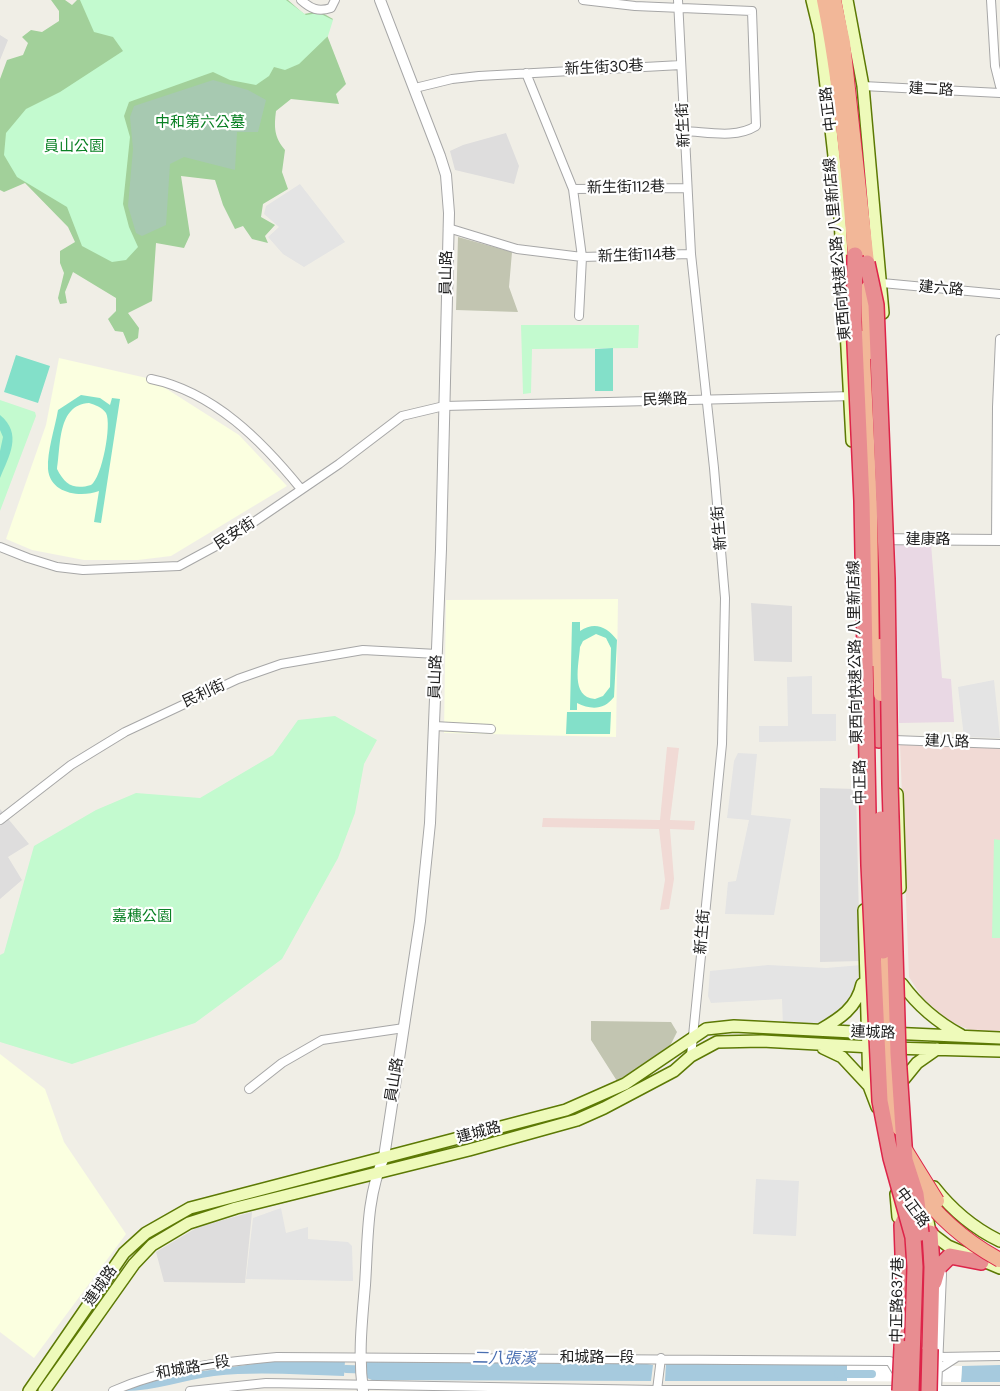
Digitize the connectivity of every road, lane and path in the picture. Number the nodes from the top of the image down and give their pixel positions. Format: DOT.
graph roads {
  1 [pos="300,0"];
  2 [pos="335,0"];
  3 [pos="380,0"];
  4 [pos="583,0"];
  5 [pos="812,0"];
  6 [pos="824,0"];
  7 [pos="829,0"];
  8 [pos="834,0"];
  9 [pos="847,0"];
  10 [pos="991,0"];
  11 [pos="679,4"];
  12 [pos="682,65"];
  13 [pos="526,73"];
  14 [pos="863,86"];
  15 [pos="1000,86"];
  16 [pos="415,88"];
  17 [pos="1000,93"];
  18 [pos="684,131"];
  19 [pos="687,188"];
  20 [pos="573,189"];
  21 [pos="448,228"];
  22 [pos="691,254"];
  23 [pos="582,257"];
  24 [pos="861,260"];
  25 [pos="882,283"];
  26 [pos="1000,294"];
  27 [pos="579,316"];
  28 [pos="1000,339"];
  29 [pos="152,379"];
  30 [pos="850,396"];
  31 [pos="869,396"];
  32 [pos="886,396"];
  33 [pos="706,398"];
  34 [pos="444,406"];
  35 [pos="301,489"];
  36 [pos="857,539"];
  37 [pos="875,539"];
  38 [pos="892,540"];
  39 [pos="998,540"];
  40 [pos="0,546"];
  41 [pos="437,654"];
  42 [pos="434,726"];
  43 [pos="491,729"];
  44 [pos="887,740"];
  45 [pos="1000,744"];
  46 [pos="0,820"];
  47 [pos="865,970"];
  48 [pos="902,984"];
  49 [pos="404,1028"];
  50 [pos="820,1030"];
  51 [pos="872,1033"];
  52 [pos="898,1034"];
  53 [pos="694,1036"];
  54 [pos="962,1036"];
  55 [pos="1000,1038"];
  56 [pos="810,1044"];
  57 [pos="872,1047"];
  58 [pos="898,1048"];
  59 [pos="937,1048"];
  60 [pos="1000,1051"];
  61 [pos="691,1056"];
  62 [pos="904,1078"];
  63 [pos="869,1086"];
  64 [pos="249,1089"];
  65 [pos="903,1112"];
  66 [pos="384,1157"];
  67 [pos="905,1160"];
  68 [pos="376,1174"];
  69 [pos="908,1215"];
  70 [pos="950,1219"];
  71 [pos="982,1232"];
  72 [pos="930,1233"];
  73 [pos="1000,1241"];
  74 [pos="1000,1250"];
  75 [pos="1000,1257"];
  76 [pos="976,1259"];
  77 [pos="1000,1268"];
  78 [pos="932,1290"];
  79 [pos="1000,1356"];
  80 [pos="938,1357"];
  81 [pos="957,1357"];
  82 [pos="662,1358"];
  83 [pos="359,1359"];
  84 [pos="937,1370"];
  85 [pos="896,1371"];
  86 [pos="362,1386"];
  87 [pos="39,1390"];
  88 [pos="657,1390"];
  89 [pos="933,1390"];
  90 [pos="1000,1390"];
  91 [pos="113,1391"];
  92 [pos="190,1391"];
  93 [pos="895,1391"];
  94 [pos="900,1391"];
  95 [pos="911,1391"];
  96 [pos="918,1391"];
  1 -- 2 [label="street"];
  3 -- 16 [label="street, 員山路"];
  4 -- 11 [label="street"];
  5 -- 30 [label="main road, 中正路"];
  6 -- 24 [label="highway, 東西向快速公路 八里新店線"];
  7 -- 31 [label="main road"];
  8 -- 24 [label="highway, 東西向快速公路 八里新店線"];
  9 -- 14 [label="main road, 中正路"];
  10 -- 15 [label="street"];
  11 -- 12 [label="street, 新生街"];
  11 -- 18 [label="street"];
  12 -- 13 [label="street, 新生街30巷"];
  12 -- 18 [label="street, 新生街"];
  13 -- 16 [label="street, 新生街30巷"];
  13 -- 20 [label="street"];
  14 -- 17 [label="street, 建二路"];
  14 -- 25 [label="main road, 中正路"];
  16 -- 21 [label="street, 員山路"];
  18 -- 19 [label="street, 新生街"];
  19 -- 20 [label="street, 新生街112巷"];
  19 -- 22 [label="street, 新生街"];
  20 -- 23 [label="street, 新生街112巷"];
  21 -- 23 [label="street, 新生街114巷"];
  21 -- 34 [label="street, 員山路"];
  22 -- 23 [label="street, 新生街114巷"];
  22 -- 33 [label="street, 新生街"];
  23 -- 27 [label="street, 新生街112巷"];
  24 -- 67 [label="highway, bridge"];
  24 -- 67 [label="highway, bridge"];
  24 -- 74 [label="highway, 東西向快速公路 八里新店線, bridge"];
  24 -- 75 [label="highway, 東西向快速公路 八里新店線, bridge"];
  25 -- 26 [label="street, 建六路"];
  25 -- 32 [label="main road, 中正路"];
  28 -- 39 [label="street"];
  29 -- 35 [label="street"];
  30 -- 31 [label="street, 民樂路"];
  30 -- 33 [label="street, 民樂路"];
  30 -- 36 [label="main road, 中正路"];
  31 -- 32 [label="street, 民樂路"];
  31 -- 37 [label="main road"];
  32 -- 38 [label="main road, 中正路"];
  33 -- 34 [label="street, 民樂路"];
  33 -- 53 [label="street, 新生街"];
  34 -- 35 [label="street, 民安街"];
  34 -- 41 [label="street, 員山路"];
  35 -- 40 [label="street, 民安街"];
  36 -- 37 [label="street, 建康路"];
  36 -- 47 [label="main road, 中正路"];
  37 -- 38 [label="street, 建康路"];
  37 -- 44 [label="highway"];
  38 -- 39 [label="street, 建康路"];
  38 -- 44 [label="main road, 中正路"];
  41 -- 42 [label="street, 員山路"];
  41 -- 46 [label="street, 民利街"];
  42 -- 43 [label="street"];
  42 -- 49 [label="street, 員山路"];
  44 -- 45 [label="street, 建八路"];
  44 -- 48 [label="main road, 中正路"];
  44 -- 67 [label="highway, bridge"];
  47 -- 50 [label="main road"];
  47 -- 51 [label="main road, 中正路"];
  48 -- 52 [label="main road, 中正路"];
  48 -- 54 [label="main road"];
  49 -- 64 [label="street"];
  49 -- 66 [label="street, 員山路"];
  50 -- 51 [label="main road, 連城路"];
  50 -- 53 [label="main road, 連城路"];
  51 -- 52 [label="main road, 連城路"];
  51 -- 57 [label="main road, 中正路"];
  52 -- 54 [label="main road, 連城路"];
  52 -- 58 [label="main road, 中正路"];
  53 -- 61 [label="street, 新生街"];
  53 -- 66 [label="main road, 連城路"];
  54 -- 55 [label="main road, 連城路"];
  56 -- 57 [label="main road, 連城路"];
  56 -- 61 [label="main road, 連城路"];
  56 -- 63 [label="main road"];
  57 -- 58 [label="main road, 連城路"];
  57 -- 63 [label="main road, 中正路"];
  58 -- 59 [label="main road, 連城路"];
  58 -- 62 [label="main road, 中正路"];
  58 -- 65 [label="main road"];
  59 -- 60 [label="main road, 連城路"];
  59 -- 62 [label="main road"];
  61 -- 68 [label="main road, 連城路"];
  62 -- 65 [label="main road, 中正路"];
  63 -- 69 [label="main road, 中正路"];
  65 -- 67 [label="main road, 中正路"];
  66 -- 68 [label="street, 員山路"];
  66 -- 87 [label="main road, 連城路"];
  67 -- 69 [label="main road"];
  67 -- 71 [label="main road, 中正路"];
  67 -- 95 [label="highway, bridge"];
  67 -- 96 [label="highway, bridge"];
  68 -- 83 [label="street, 員山路"];
  68 -- 87 [label="main road, 連城路"];
  69 -- 70 [label="main road"];
  69 -- 72 [label="main road, 中正路"];
  69 -- 85 [label="street, 中正路637巷"];
  69 -- 94 [label="highway, bridge"];
  70 -- 71 [label="main road"];
  70 -- 75 [label="main road, 中正路"];
  71 -- 73 [label="main road, 中正路"];
  72 -- 76 [label="main road, 中正路"];
  72 -- 78 [label="highway"];
  75 -- 76 [label="main road"];
  76 -- 77 [label="main road, 中正路"];
  76 -- 78 [label="highway"];
  76 -- 80 [label="street"];
  78 -- 89 [label="highway, bridge"];
  79 -- 81 [label="street"];
  80 -- 81 [label="street"];
  80 -- 84 [label="street"];
  81 -- 84 [label="street"];
  82 -- 83 [label="street, 和城路一段"];
  82 -- 85 [label="street, 和城路一段"];
  82 -- 88 [label="street"];
  83 -- 86 [label="street, 員山路"];
  83 -- 91 [label="street, 和城路一段"];
  84 -- 85 [label="street, 和城路一段"];
  84 -- 89 [label="street"];
  85 -- 93 [label="street, 中正路637巷"];
  86 -- 88 [label="street, 和城路一段"];
  86 -- 92 [label="street, 和城路一段"];
  88 -- 93 [label="street, 和城路一段"];
  89 -- 90 [label="street, 和城路一段"];
  89 -- 93 [label="street, 和城路一段"];
}
